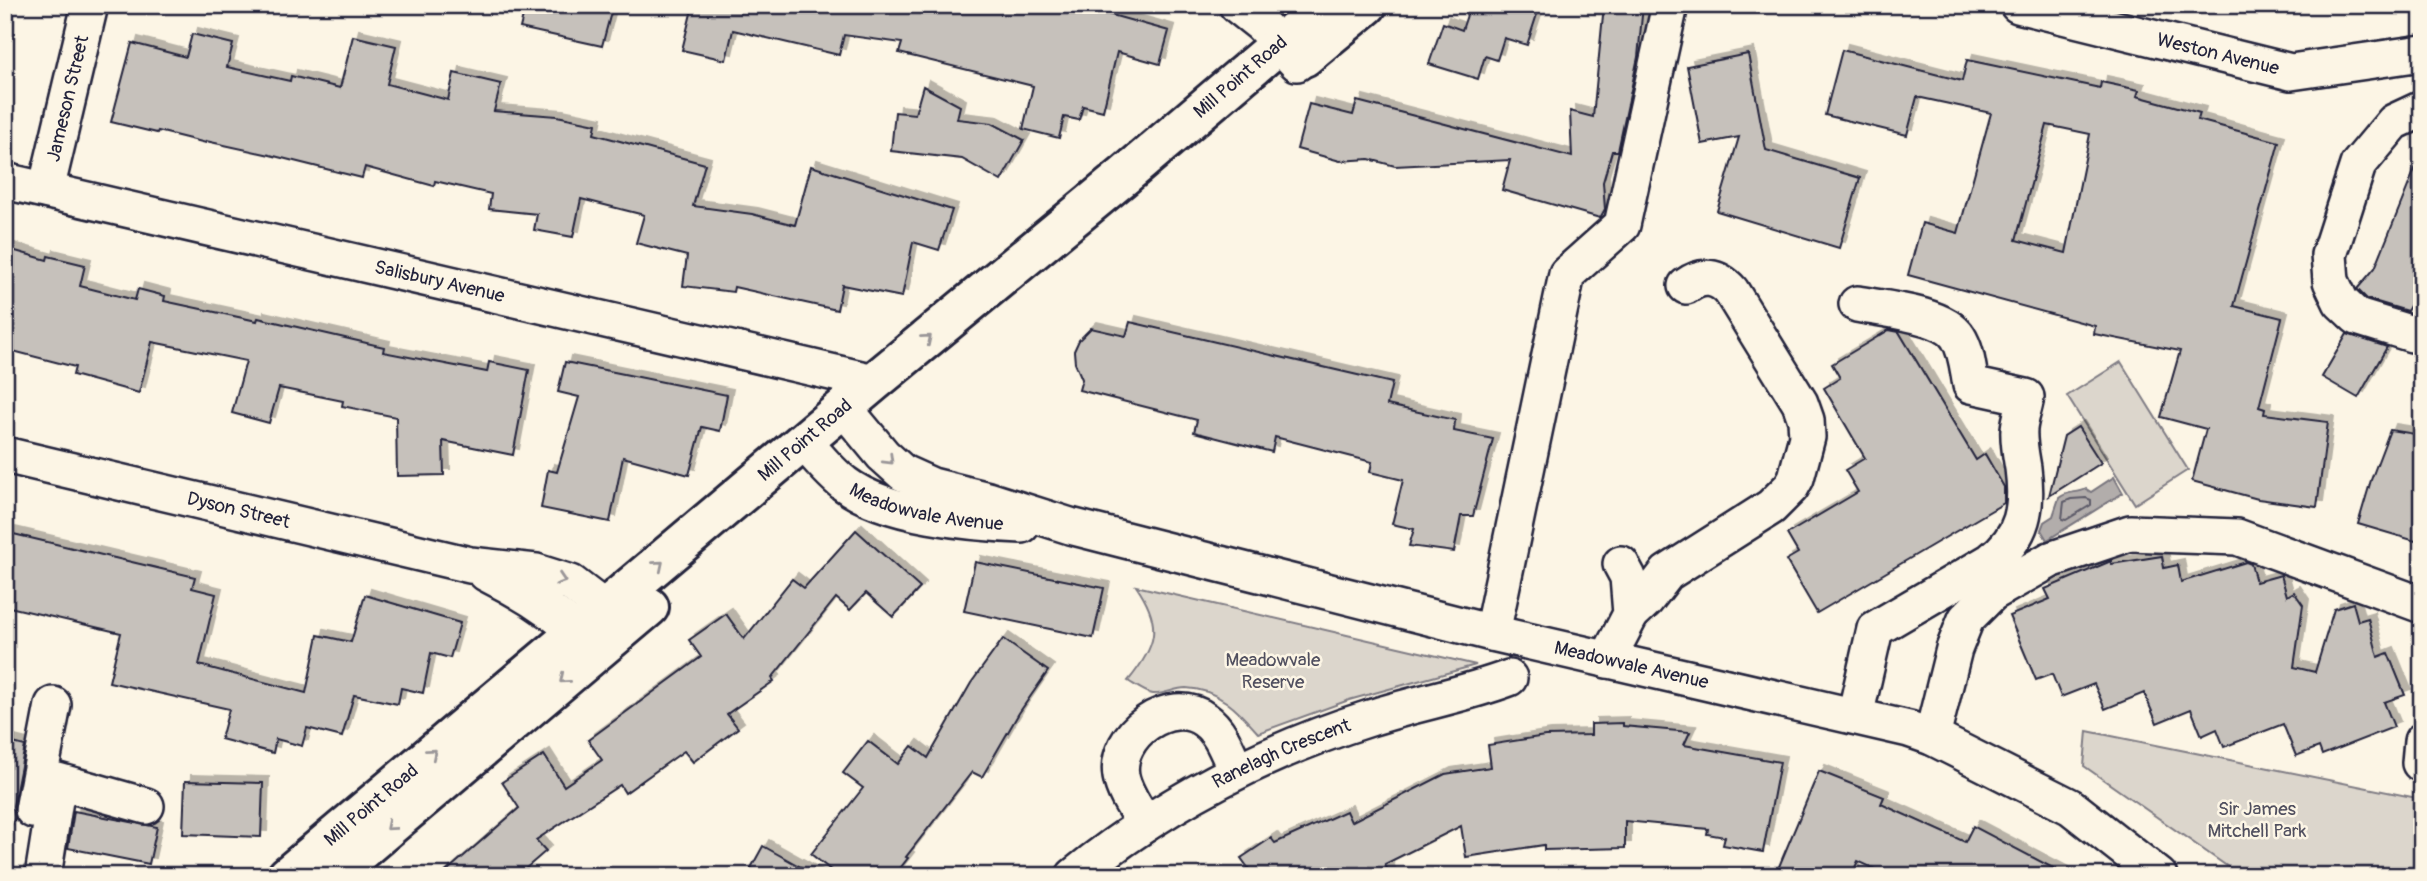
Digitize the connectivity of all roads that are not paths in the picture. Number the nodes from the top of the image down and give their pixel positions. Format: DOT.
graph roads {
  1 [pos="90,5"];
  2 [pos="1237,5"];
  3 [pos="1367,5"];
  4 [pos="1670,5"];
  5 [pos="2018,5"];
  6 [pos="2059,10"];
  7 [pos="1316,16"];
  8 [pos="2422,53"];
  9 [pos="1288,54"];
  10 [pos="2422,109"];
  11 [pos="5,181"];
  12 [pos="46,190"];
  13 [pos="1685,286"];
  14 [pos="1857,304"];
  15 [pos="2422,334"];
  16 [pos="874,383"];
  17 [pos="853,418"];
  18 [pos="813,451"];
  19 [pos="5,455"];
  20 [pos="1070,526"];
  21 [pos="1669,552"];
  22 [pos="2422,605"];
  23 [pos="1631,614"];
  24 [pos="603,629"];
  25 [pos="1492,634"];
  26 [pos="1607,660"];
  27 [pos="1509,678"];
  28 [pos="53,705"];
  29 [pos="1855,716"];
  30 [pos="1932,737"];
  31 [pos="1236,770"];
  32 [pos="146,806"];
  33 [pos="1145,824"];
  34 [pos="20,876"];
  35 [pos="43,876"];
  36 [pos="287,876"];
  37 [pos="331,876"];
  38 [pos="1074,876"];
  39 [pos="2159,876"];
  1 -- 12 [label="street, Jameson Street"];
  2 -- 9 [label="street"];
  3 -- 7 [label="main road, Mill Point Road"];
  4 -- 25 [label="street"];
  5 -- 6 [label="street, Weston Avenue"];
  6 -- 8 [label="street, Weston Avenue"];
  7 -- 9 [label="main road, Mill Point Road"];
  16 -- 9 [label="main road, Mill Point Road, one-way"];
  9 -- 17 [label="main road, Mill Point Road"];
  10 -- 15 [label="street"];
  11 -- 12 [label="street, Salisbury Avenue"];
  12 -- 16 [label="street, Salisbury Avenue"];
  13 -- 23 [label="street"];
  14 -- 29 [label="street"];
  16 -- 17 [label="main road, Mill Point Road"];
  17 -- 18 [label="main road, Mill Point Road"];
  17 -- 20 [label="street, Meadowvale Avenue, one-way"];
  18 -- 20 [label="street, Meadowvale Avenue"];
  18 -- 24 [label="main road, Mill Point Road"];
  19 -- 24 [label="street, Dyson Street"];
  20 -- 25 [label="street, Meadowvale Avenue"];
  21 -- 23 [label="street"];
  22 -- 30 [label="street"];
  23 -- 26 [label="street"];
  36 -- 24 [label="main road, Mill Point Road, one-way"];
  24 -- 37 [label="main road, Mill Point Road, one-way"];
  25 -- 26 [label="street, Meadowvale Avenue"];
  26 -- 29 [label="street, Meadowvale Avenue"];
  27 -- 31 [label="street, Ranelagh Crescent"];
  28 -- 34 [label="street"];
  29 -- 30 [label="street, Meadowvale Avenue"];
  30 -- 39 [label="street, Meadowvale Avenue"];
  31 -- 33 [label="street, Ranelagh Crescent"];
  31 -- 33 [label="street"];
  32 -- 35 [label="street"];
  33 -- 38 [label="street, Ranelagh Crescent"];
}
